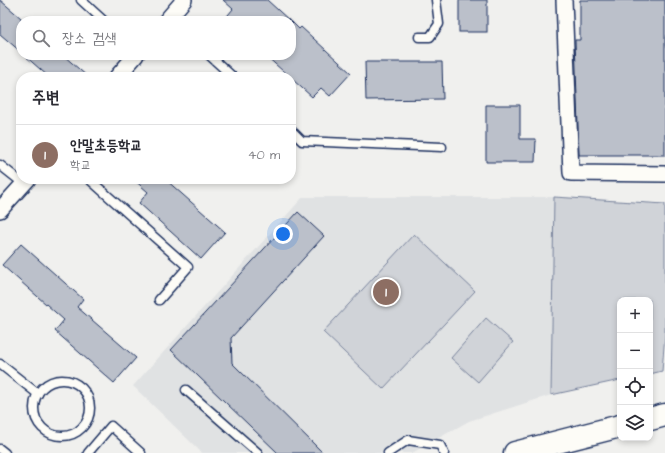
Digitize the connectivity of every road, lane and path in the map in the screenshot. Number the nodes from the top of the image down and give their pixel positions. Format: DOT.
graph roads {
  1 [pos="81,0"];
  2 [pos="184,0"];
  3 [pos="436,0"];
  4 [pos="564,0"];
  5 [pos="99,16"];
  6 [pos="173,16"];
  7 [pos="419,37"];
  8 [pos="132,60"];
  9 [pos="214,60"];
  10 [pos="121,72"];
  11 [pos="228,72"];
  12 [pos="296,135"];
  13 [pos="442,147"];
  14 [pos="0,165"];
  15 [pos="665,174"];
  16 [pos="16,175"];
  17 [pos="24,184"];
  18 [pos="95,184"];
  19 [pos="0,210"];
  20 [pos="159,300"];
  21 [pos="0,364"];
  22 [pos="186,390"];
  23 [pos="38,394"];
  24 [pos="665,415"];
  25 [pos="653,418"];
  26 [pos="617,427"];
  27 [pos="0,449"];
  28 [pos="5,453"];
  29 [pos="88,453"];
  30 [pos="141,453"];
  31 [pos="258,453"];
  32 [pos="388,453"];
  33 [pos="444,453"];
  34 [pos="515,453"];
  1 -- 5 [label="lane"];
  2 -- 6 [label="street"];
  3 -- 7 [label="lane"];
  4 -- 15 [label="street"];
  8 -- 10 [label="street"];
  9 -- 11 [label="lane"];
  12 -- 13 [label="lane"];
  14 -- 16 [label="lane"];
  17 -- 19 [label="street"];
  18 -- 20 [label="lane"];
  21 -- 23 [label="lane"];
  22 -- 31 [label="lane"];
  23 -- 23 [label="lane"];
  24 -- 25 [label="main road"];
  26 -- 34 [label="main road"];
  27 -- 28 [label="lane"];
  29 -- 30 [label="lane"];
  32 -- 33 [label="lane"];
}
